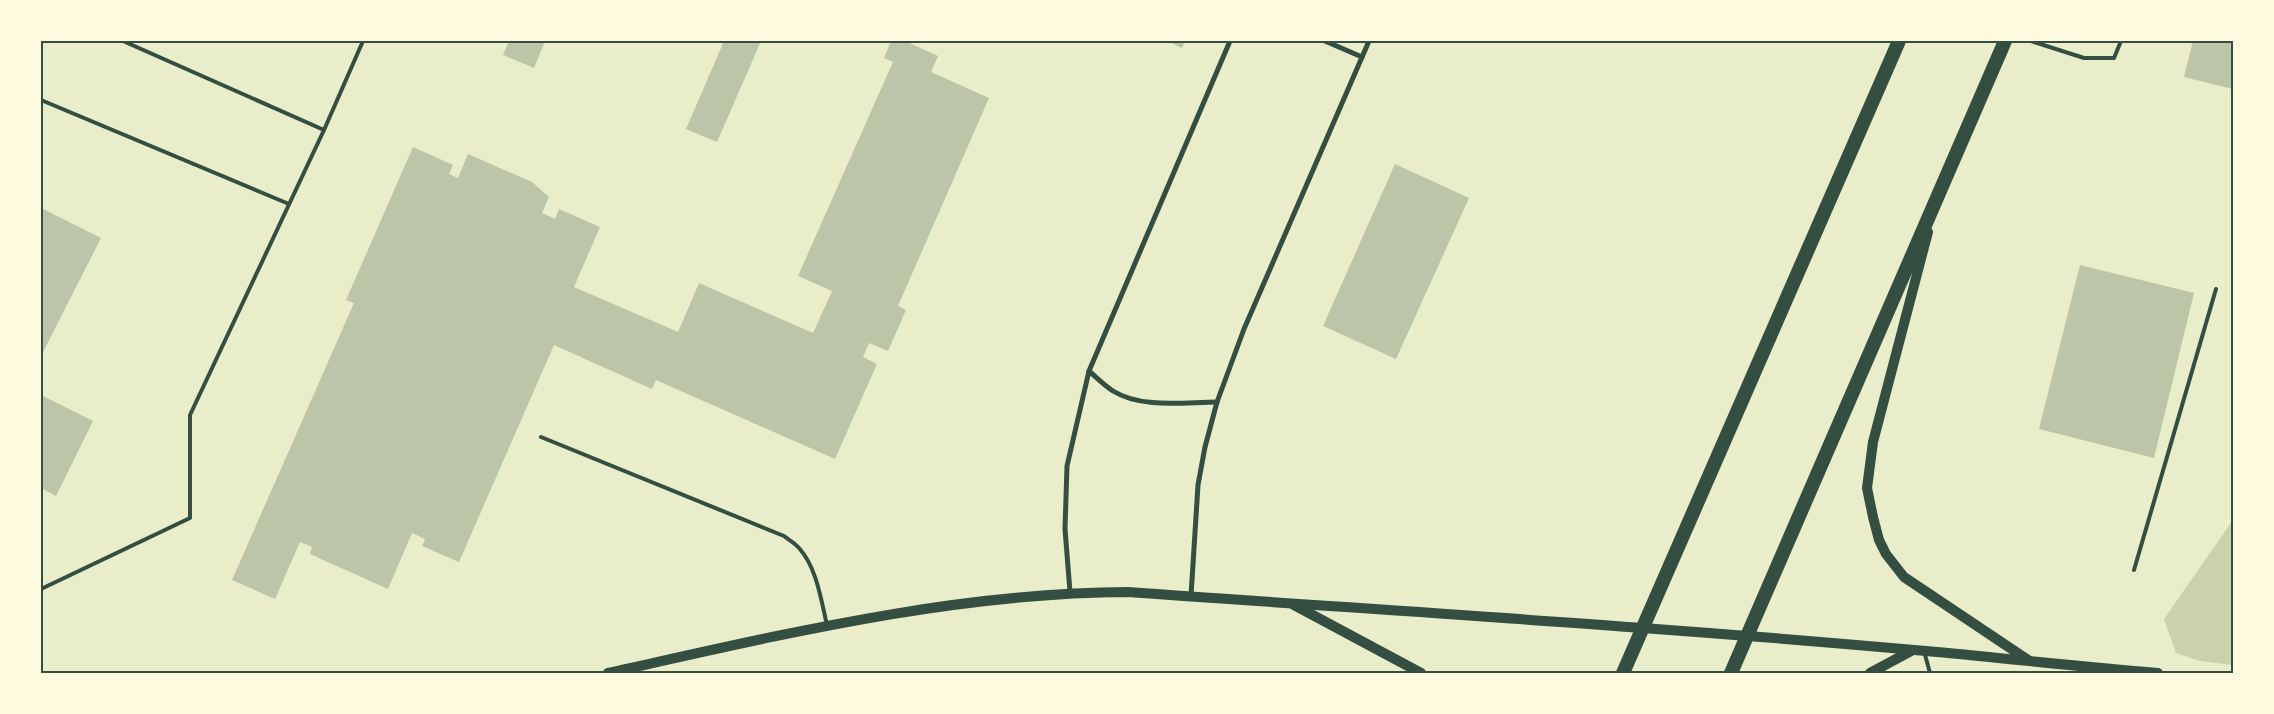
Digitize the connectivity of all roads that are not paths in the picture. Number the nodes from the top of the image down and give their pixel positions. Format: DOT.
graph roads {
  1 [pos="123,41"];
  2 [pos="362,41"];
  3 [pos="1230,41"];
  4 [pos="1325,41"];
  5 [pos="1369,41"];
  6 [pos="1900,41"];
  7 [pos="2005,41"];
  8 [pos="2031,41"];
  9 [pos="2120,41"];
  10 [pos="1362,57"];
  11 [pos="41,100"];
  12 [pos="324,130"];
  13 [pos="289,204"];
  14 [pos="1933,212"];
  15 [pos="2216,289"];
  16 [pos="1089,372"];
  17 [pos="1217,402"];
  18 [pos="541,437"];
  19 [pos="2134,570"];
  20 [pos="41,589"];
  21 [pos="1070,592"];
  22 [pos="1191,596"];
  23 [pos="1289,602"];
  24 [pos="826,625"];
  25 [pos="1642,629"];
  26 [pos="1746,638"];
  27 [pos="1912,650"];
  28 [pos="1924,651"];
  29 [pos="2030,662"];
  30 [pos="608,673"];
  31 [pos="1421,673"];
  32 [pos="1623,673"];
  33 [pos="1731,673"];
  34 [pos="1870,673"];
  35 [pos="1930,673"];
  36 [pos="2158,673"];
  1 -- 12 [label="lane"];
  2 -- 12 [label="lane"];
  3 -- 16 [label="street"];
  4 -- 10 [label="street"];
  5 -- 10 [label="street"];
  6 -- 25 [label="highway"];
  7 -- 14 [label="highway"];
  8 -- 9 [label="lane"];
  10 -- 17 [label="street"];
  11 -- 13 [label="lane"];
  12 -- 13 [label="lane"];
  13 -- 20 [label="lane"];
  14 -- 26 [label="highway"];
  14 -- 29 [label="main road"];
  15 -- 19 [label="lane"];
  16 -- 17 [label="street"];
  16 -- 21 [label="street"];
  17 -- 22 [label="street"];
  18 -- 24 [label="lane"];
  21 -- 22 [label="main road"];
  21 -- 24 [label="main road"];
  22 -- 23 [label="main road"];
  23 -- 25 [label="main road"];
  23 -- 31 [label="main road"];
  24 -- 30 [label="main road"];
  25 -- 26 [label="main road"];
  25 -- 32 [label="highway"];
  26 -- 27 [label="main road"];
  26 -- 33 [label="highway"];
  27 -- 28 [label="main road"];
  27 -- 34 [label="main road"];
  28 -- 29 [label="main road"];
  28 -- 35 [label="lane"];
  29 -- 36 [label="main road"];
}
